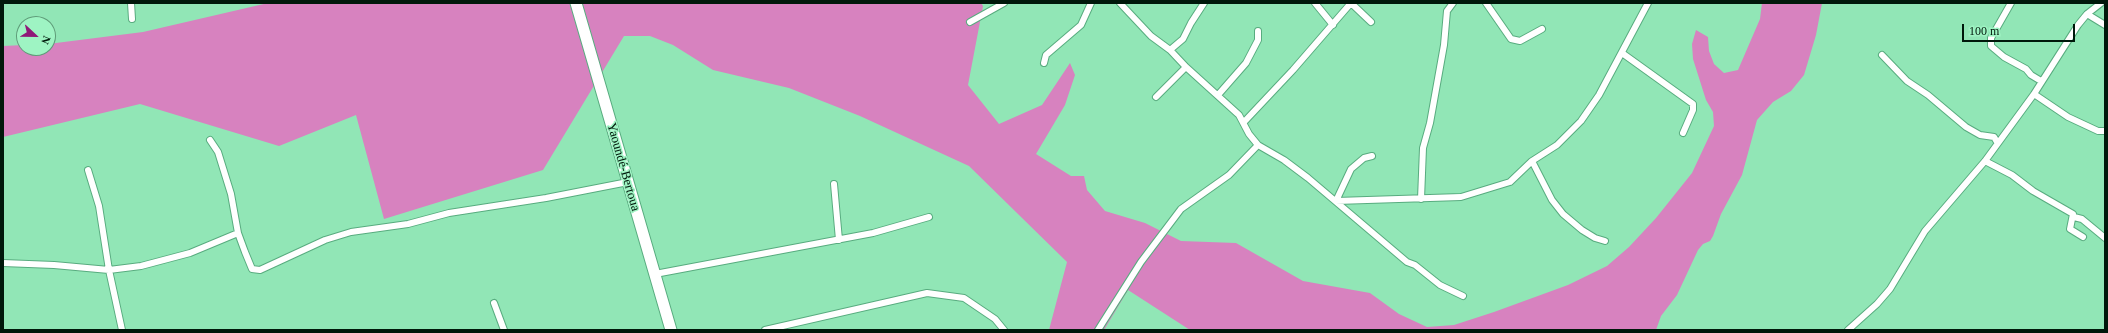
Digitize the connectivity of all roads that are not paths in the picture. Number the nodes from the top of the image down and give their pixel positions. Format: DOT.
graph roads {
  1 [pos="131,3"];
  2 [pos="576,3"];
  3 [pos="1004,3"];
  4 [pos="1091,3"];
  5 [pos="1120,3"];
  6 [pos="1204,3"];
  7 [pos="1315,3"];
  8 [pos="1351,3"];
  9 [pos="1453,3"];
  10 [pos="1486,3"];
  11 [pos="1648,3"];
  12 [pos="2011,3"];
  13 [pos="2100,3"];
  14 [pos="2087,14"];
  15 [pos="132,19"];
  16 [pos="970,22"];
  17 [pos="1371,22"];
  18 [pos="1333,24"];
  19 [pos="2105,25"];
  20 [pos="1542,29"];
  21 [pos="1258,32"];
  22 [pos="1170,50"];
  23 [pos="1622,53"];
  24 [pos="1882,55"];
  25 [pos="1044,63"];
  26 [pos="1186,67"];
  27 [pos="2041,81"];
  28 [pos="2034,94"];
  29 [pos="1218,95"];
  30 [pos="1156,97"];
  31 [pos="1244,122"];
  32 [pos="2105,131"];
  33 [pos="1683,133"];
  34 [pos="210,140"];
  35 [pos="1998,142"];
  36 [pos="1258,145"];
  37 [pos="1372,156"];
  38 [pos="1532,161"];
  39 [pos="1985,161"];
  40 [pos="88,170"];
  41 [pos="628,182"];
  42 [pos="834,184"];
  43 [pos="1421,199"];
  44 [pos="1336,201"];
  45 [pos="929,217"];
  46 [pos="2074,217"];
  47 [pos="238,233"];
  48 [pos="2083,236"];
  49 [pos="2105,238"];
  50 [pos="838,240"];
  51 [pos="1605,241"];
  52 [pos="3,263"];
  53 [pos="109,270"];
  54 [pos="655,274"];
  55 [pos="1462,296"];
  56 [pos="494,303"];
  57 [pos="122,330"];
  58 [pos="504,330"];
  59 [pos="671,330"];
  60 [pos="765,330"];
  61 [pos="1004,330"];
  62 [pos="1098,330"];
  63 [pos="1848,330"];
  1 -- 15 [label="street"];
  2 -- 41 [label="highway, Yaoundé-Bertoua"];
  3 -- 16 [label="street"];
  4 -- 25 [label="street"];
  5 -- 22 [label="street"];
  6 -- 22 [label="street"];
  7 -- 18 [label="street"];
  8 -- 17 [label="street"];
  8 -- 18 [label="street"];
  9 -- 43 [label="street"];
  10 -- 20 [label="street"];
  11 -- 23 [label="street"];
  12 -- 27 [label="street"];
  13 -- 14 [label="street"];
  14 -- 19 [label="street"];
  14 -- 27 [label="street"];
  18 -- 31 [label="street"];
  21 -- 29 [label="street"];
  22 -- 26 [label="street"];
  23 -- 33 [label="street"];
  23 -- 38 [label="street"];
  24 -- 35 [label="street"];
  26 -- 29 [label="street"];
  26 -- 30 [label="street"];
  27 -- 28 [label="street"];
  28 -- 32 [label="street"];
  28 -- 35 [label="street"];
  29 -- 31 [label="street"];
  31 -- 36 [label="street"];
  34 -- 47 [label="street"];
  35 -- 39 [label="street"];
  36 -- 44 [label="street"];
  36 -- 62 [label="street"];
  37 -- 44 [label="street"];
  38 -- 43 [label="street"];
  38 -- 51 [label="street"];
  39 -- 46 [label="street"];
  39 -- 63 [label="street"];
  40 -- 53 [label="street"];
  41 -- 47 [label="street"];
  41 -- 54 [label="highway, Yaoundé-Bertoua"];
  42 -- 50 [label="street"];
  43 -- 44 [label="street"];
  44 -- 55 [label="street"];
  45 -- 50 [label="street"];
  46 -- 48 [label="street"];
  46 -- 49 [label="street"];
  47 -- 53 [label="street"];
  50 -- 54 [label="street"];
  52 -- 53 [label="street"];
  53 -- 57 [label="street"];
  54 -- 59 [label="highway, Yaoundé-Bertoua"];
  56 -- 58 [label="street"];
  60 -- 61 [label="street"];
}
